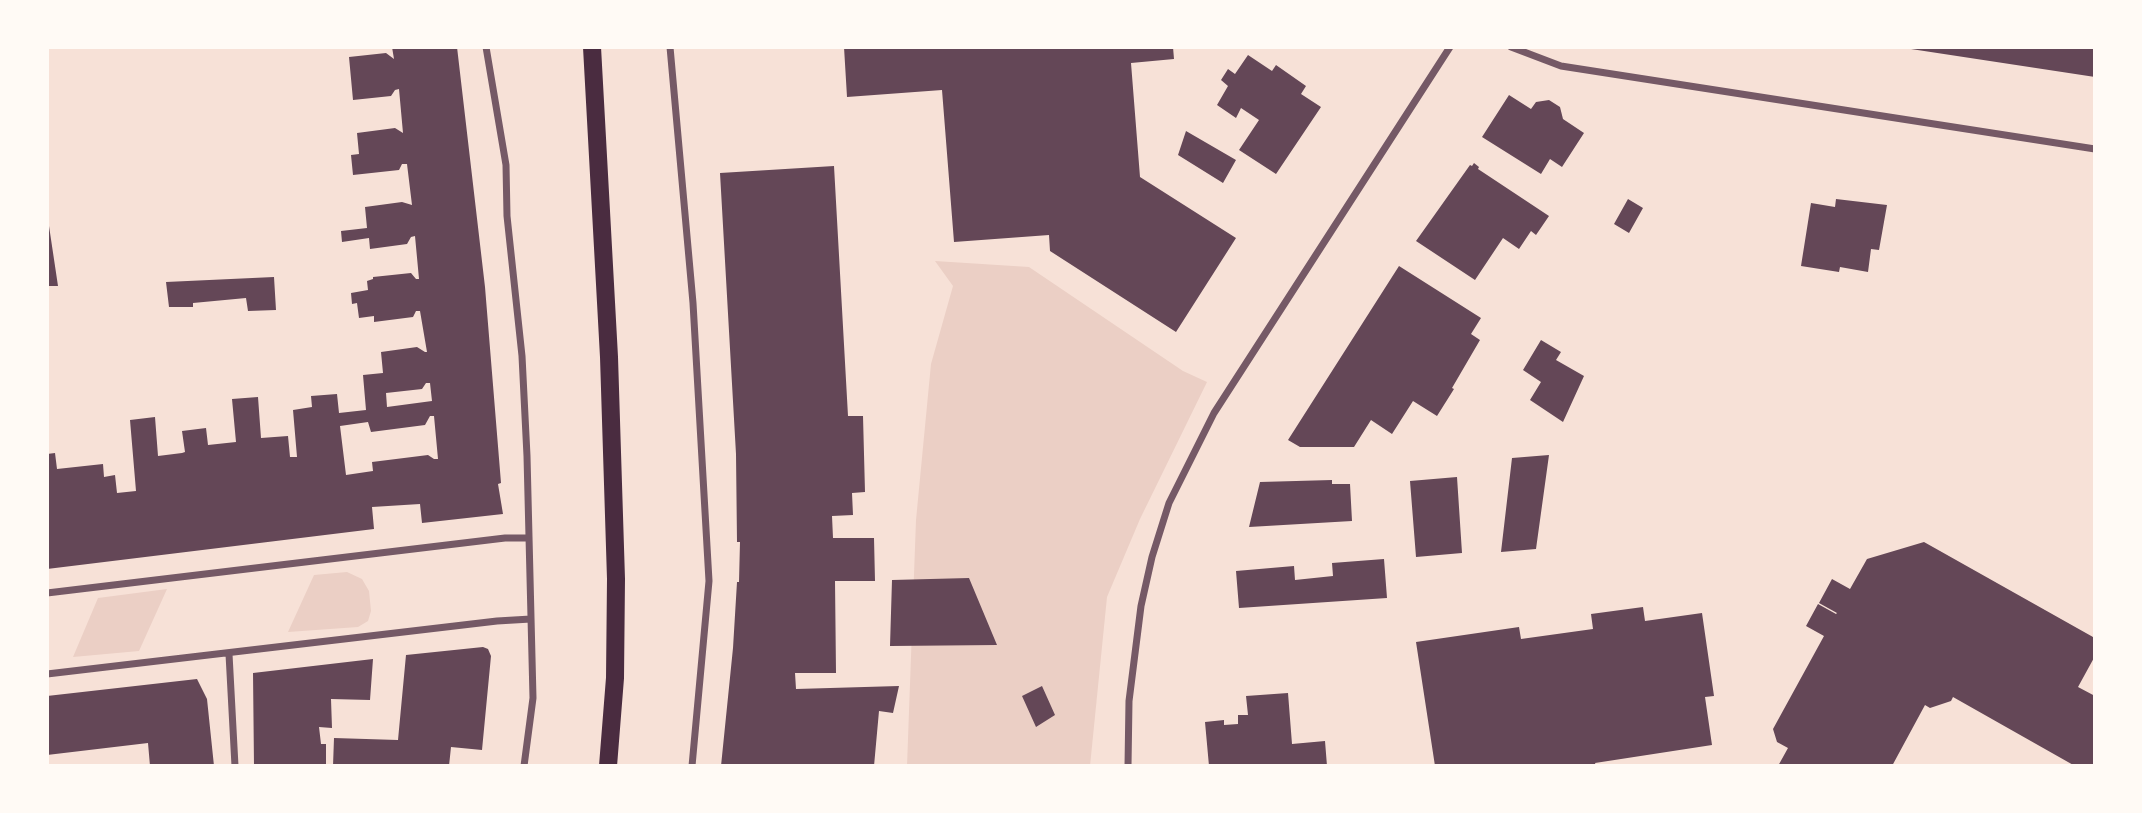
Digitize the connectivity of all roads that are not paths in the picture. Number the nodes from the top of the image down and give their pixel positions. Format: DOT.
graph roads {
  1 [pos="486,47"];
  2 [pos="592,47"];
  3 [pos="670,47"];
  4 [pos="1450,47"];
  5 [pos="1511,47"];
  6 [pos="2095,149"];
  7 [pos="528,538"];
  8 [pos="47,593"];
  9 [pos="531,619"];
  10 [pos="229,654"];
  11 [pos="47,674"];
  12 [pos="235,766"];
  13 [pos="524,766"];
  14 [pos="608,766"];
  15 [pos="692,766"];
  16 [pos="1128,766"];
  1 -- 7 [label="street"];
  2 -- 14 [label="main road"];
  3 -- 15 [label="street"];
  4 -- 16 [label="street"];
  5 -- 6 [label="street"];
  7 -- 8 [label="street"];
  7 -- 9 [label="street"];
  9 -- 10 [label="street"];
  9 -- 13 [label="street"];
  10 -- 11 [label="street"];
  10 -- 12 [label="street"];
}
